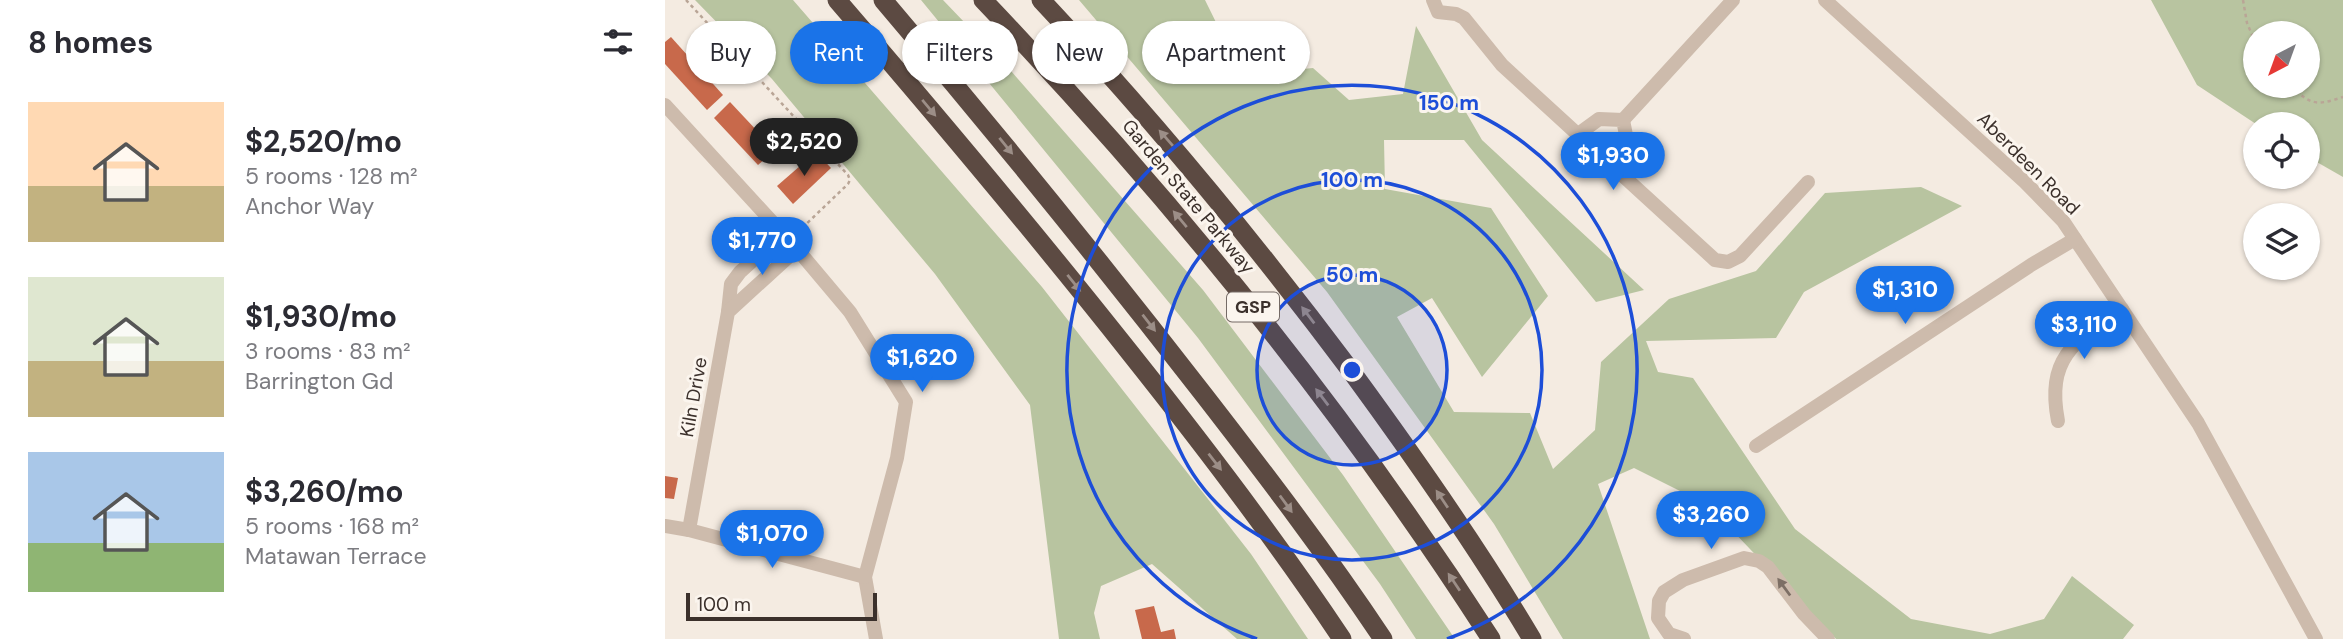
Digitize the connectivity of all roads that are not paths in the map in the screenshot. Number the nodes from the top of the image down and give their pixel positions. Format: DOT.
graph roads {
  1 [pos="837,0"];
  2 [pos="883,0"];
  3 [pos="983,0"];
  4 [pos="1041,0"];
  5 [pos="1433,0"];
  6 [pos="1733,0"];
  7 [pos="1825,0"];
  8 [pos="665,105"];
  9 [pos="1623,120"];
  10 [pos="1577,135"];
  11 [pos="1612,167"];
  12 [pos="1808,182"];
  13 [pos="782,234"];
  14 [pos="2075,239"];
  15 [pos="797,249"];
  16 [pos="2122,309"];
  17 [pos="728,312"];
  18 [pos="2059,421"];
  19 [pos="1756,446"];
  20 [pos="665,526"];
  21 [pos="689,530"];
  22 [pos="865,577"];
  23 [pos="2309,637"];
  24 [pos="876,639"];
  25 [pos="1342,639"];
  26 [pos="1383,639"];
  27 [pos="1491,639"];
  28 [pos="1532,639"];
  29 [pos="1685,639"];
  30 [pos="1828,639"];
  1 -- 25 [label="highway, one-way"];
  2 -- 26 [label="highway, one-way"];
  27 -- 3 [label="highway, Garden State Parkway / GSP, one-way"];
  28 -- 4 [label="highway, Garden State Parkway / GSP, one-way"];
  5 -- 10 [label="street"];
  6 -- 9 [label="street"];
  7 -- 14 [label="street, Aberdeen Road"];
  8 -- 13 [label="street"];
  9 -- 10 [label="street"];
  9 -- 11 [label="street"];
  10 -- 11 [label="street"];
  11 -- 12 [label="street"];
  13 -- 15 [label="street"];
  13 -- 17 [label="street, Kiln Drive"];
  14 -- 16 [label="street, Aberdeen Road"];
  14 -- 19 [label="street"];
  15 -- 17 [label="street"];
  15 -- 22 [label="street"];
  16 -- 18 [label="street"];
  16 -- 23 [label="street, Aberdeen Road"];
  17 -- 21 [label="street, Kiln Drive"];
  20 -- 21 [label="street"];
  21 -- 22 [label="street"];
  22 -- 24 [label="street"];
  30 -- 29 [label="street, one-way"];
}
